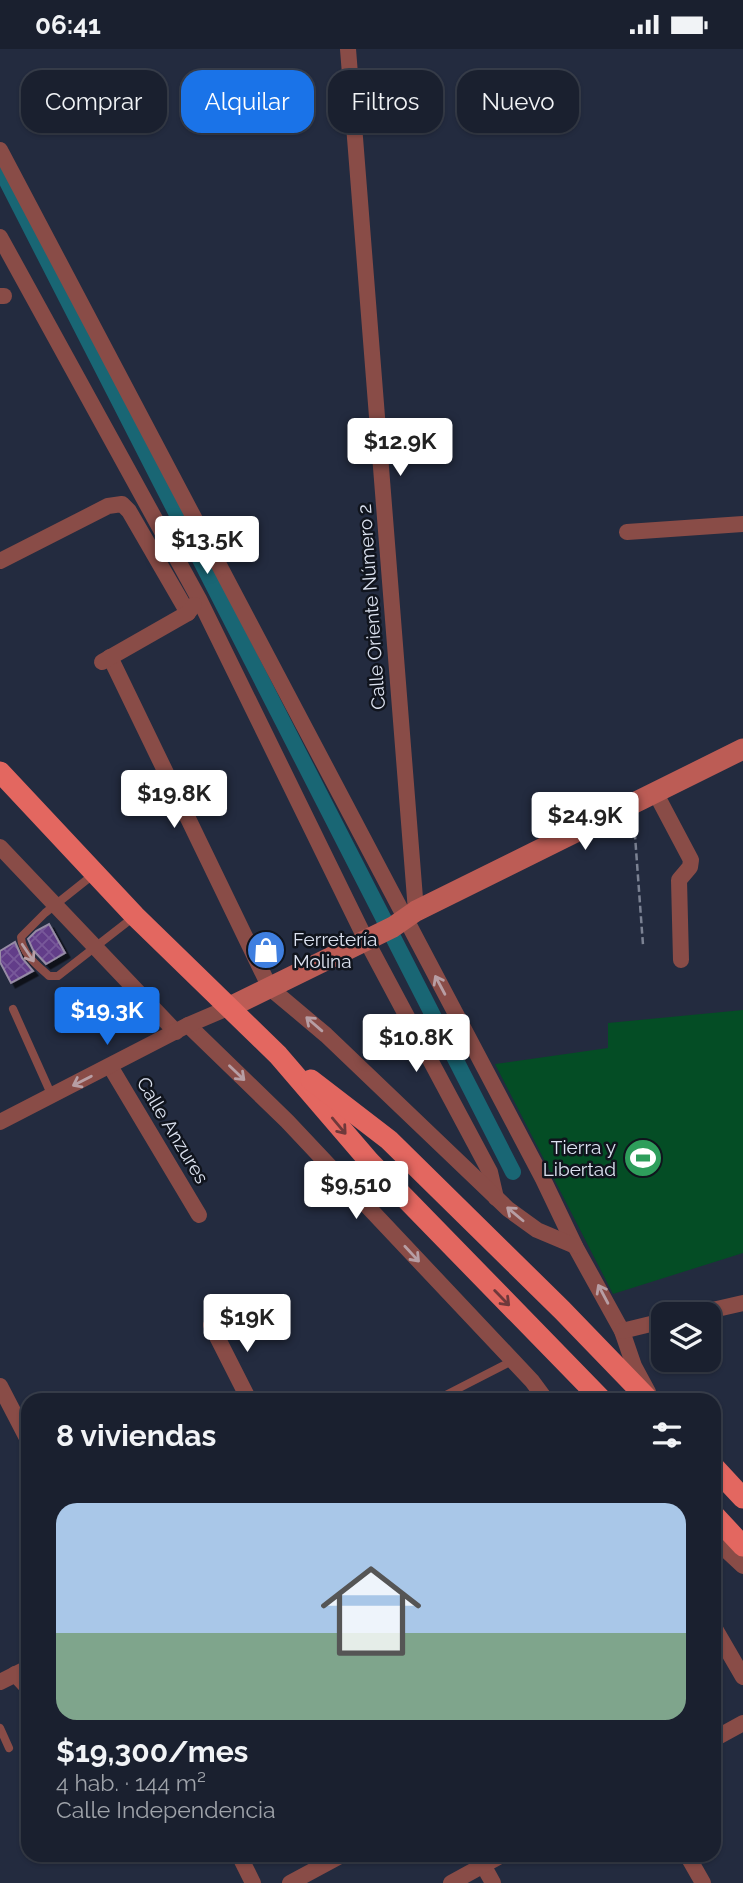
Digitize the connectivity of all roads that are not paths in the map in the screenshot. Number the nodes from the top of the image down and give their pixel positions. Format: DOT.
graph roads {
  1 [pos="348,49"];
  2 [pos="0,150"];
  3 [pos="0,237"];
  4 [pos="743,524"];
  5 [pos="627,533"];
  6 [pos="0,561"];
  7 [pos="199,599"];
  8 [pos="188,613"];
  9 [pos="743,748"];
  10 [pos="0,772"];
  11 [pos="655,792"];
  12 [pos="0,847"];
  13 [pos="96,872"];
  14 [pos="56,906"];
  15 [pos="135,916"];
  16 [pos="392,926"];
  17 [pos="96,947"];
  18 [pos="681,960"];
  19 [pos="270,988"];
  20 [pos="230,1007"];
  21 [pos="13,1009"];
  22 [pos="182,1028"];
  23 [pos="278,1055"];
  24 [pos="110,1066"];
  25 [pos="52,1095"];
  26 [pos="0,1122"];
  27 [pos="496,1198"];
  28 [pos="199,1215"];
  29 [pos="575,1246"];
  30 [pos="743,1303"];
  31 [pos="721,1308"];
  32 [pos="651,1324"];
  33 [pos="211,1325"];
  34 [pos="622,1331"];
  35 [pos="512,1361"];
  36 [pos="0,1385"];
  37 [pos="245,1393"];
  38 [pos="450,1393"];
  39 [pos="541,1393"];
  40 [pos="595,1393"];
  41 [pos="644,1393"];
  42 [pos="648,1393"];
  43 [pos="21,1426"];
  44 [pos="721,1474"];
  45 [pos="743,1497"];
  46 [pos="730,1540"];
  47 [pos="743,1559"];
  48 [pos="743,1566"];
  49 [pos="721,1639"];
  50 [pos="21,1672"];
  51 [pos="743,1677"];
  52 [pos="0,1682"];
  53 [pos="743,1723"];
  54 [pos="0,1728"];
  55 [pos="721,1735"];
  56 [pos="9,1748"];
  57 [pos="242,1862"];
  58 [pos="329,1862"];
  59 [pos="489,1862"];
  60 [pos="691,1862"];
  61 [pos="483,1865"];
  62 [pos="253,1883"];
  63 [pos="290,1883"];
  64 [pos="451,1883"];
  65 [pos="493,1883"];
  66 [pos="703,1883"];
  1 -- 16 [label="street, Calle Oriente Número 2"];
  2 -- 16 [label="street"];
  3 -- 7 [label="street"];
  4 -- 5 [label="street"];
  6 -- 8 [label="street"];
  7 -- 8 [label="street"];
  7 -- 16 [label="street"];
  8 -- 19 [label="street"];
  9 -- 11 [label="street"];
  10 -- 13 [label="main road"];
  11 -- 16 [label="street"];
  11 -- 18 [label="street"];
  12 -- 14 [label="street"];
  13 -- 14 [label="lane"];
  13 -- 15 [label="main road"];
  14 -- 17 [label="street"];
  14 -- 17 [label="lane, one-way"];
  15 -- 17 [label="lane"];
  15 -- 20 [label="main road"];
  16 -- 19 [label="street"];
  16 -- 27 [label="street"];
  29 -- 16 [label="street, one-way"];
  17 -- 22 [label="street"];
  19 -- 20 [label="street"];
  27 -- 19 [label="street, one-way"];
  20 -- 22 [label="street"];
  20 -- 23 [label="main road"];
  21 -- 25 [label="lane"];
  22 -- 24 [label="street"];
  22 -- 35 [label="street, one-way"];
  23 -- 40 [label="main road, one-way"];
  23 -- 41 [label="main road"];
  24 -- 25 [label="street, one-way"];
  24 -- 28 [label="street, Calle Anzures"];
  25 -- 26 [label="street"];
  29 -- 27 [label="street, one-way"];
  34 -- 29 [label="street, one-way"];
  30 -- 31 [label="street"];
  32 -- 34 [label="street"];
  33 -- 37 [label="street"];
  34 -- 42 [label="street"];
  35 -- 38 [label="lane"];
  35 -- 39 [label="street"];
  36 -- 43 [label="street"];
  44 -- 45 [label="main road"];
  46 -- 47 [label="street"];
  46 -- 48 [label="street"];
  49 -- 51 [label="street"];
  50 -- 52 [label="street"];
  53 -- 55 [label="street"];
  54 -- 56 [label="lane"];
  57 -- 62 [label="street"];
  58 -- 63 [label="street"];
  59 -- 61 [label="street"];
  60 -- 66 [label="street"];
  61 -- 64 [label="street"];
  61 -- 65 [label="street"];
}
